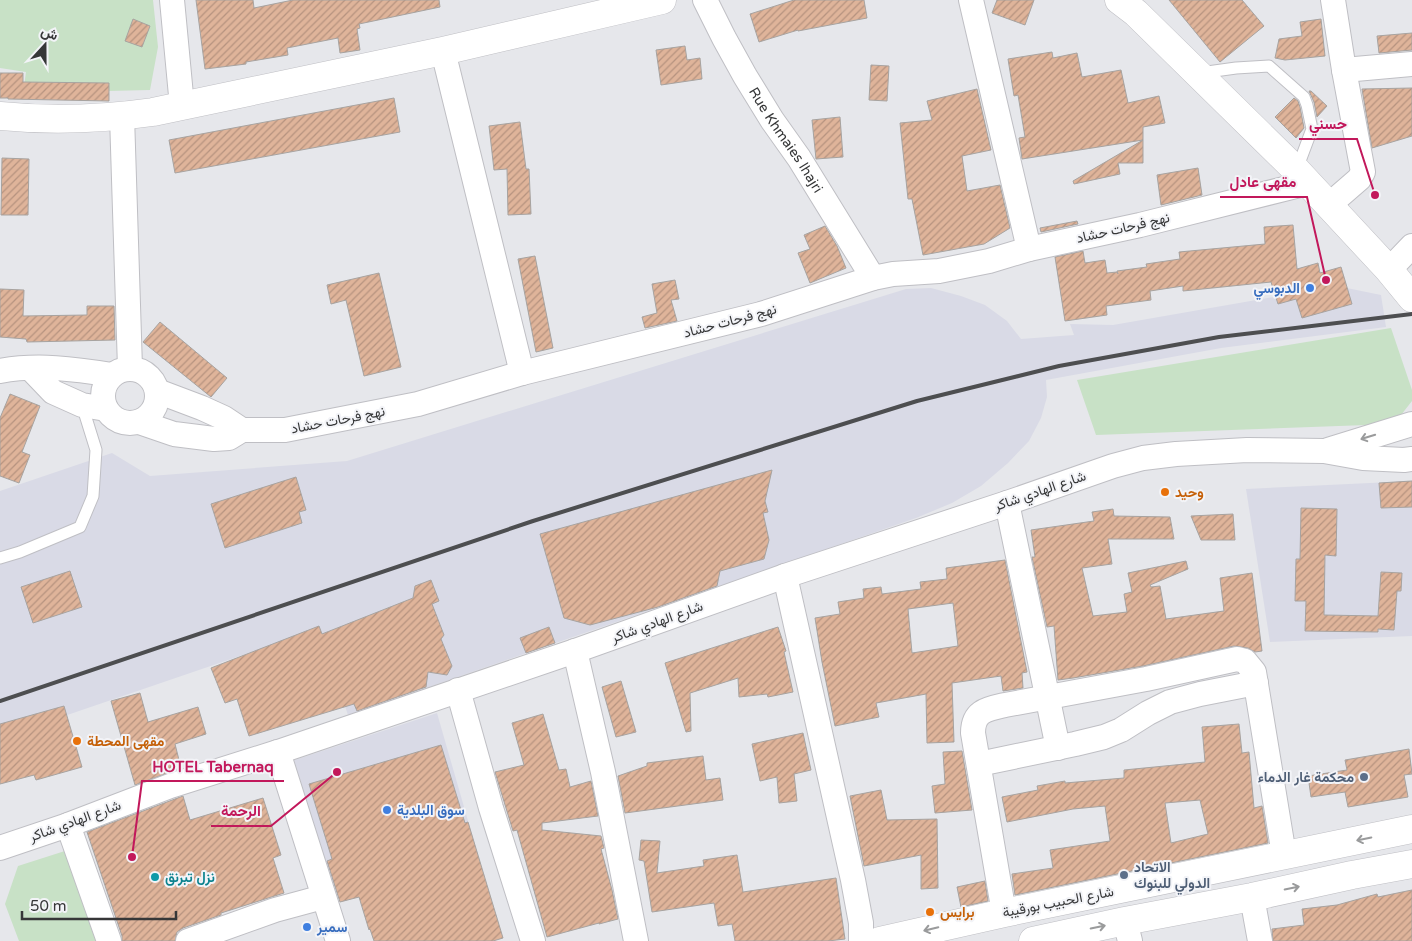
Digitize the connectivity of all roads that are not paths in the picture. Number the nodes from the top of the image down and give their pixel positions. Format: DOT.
graph roads {
  1 [pos="172,0"];
  2 [pos="662,0"];
  3 [pos="705,0"];
  4 [pos="971,0"];
  5 [pos="1119,0"];
  6 [pos="1333,0"];
  7 [pos="619,5"];
  8 [pos="443,51"];
  9 [pos="1412,64"];
  10 [pos="1344,70"];
  11 [pos="1198,73"];
  12 [pos="182,106"];
  13 [pos="0,116"];
  14 [pos="122,116"];
  15 [pos="1302,177"];
  16 [pos="1329,205"];
  17 [pos="1412,246"];
  18 [pos="1029,249"];
  19 [pos="1389,270"];
  20 [pos="873,278"];
  21 [pos="1412,297"];
  22 [pos="30,368"];
  23 [pos="0,371"];
  24 [pos="121,371"];
  25 [pos="522,373"];
  26 [pos="157,391"];
  27 [pos="82,405"];
  28 [pos="106,410"];
  29 [pos="139,422"];
  30 [pos="1412,424"];
  31 [pos="242,430"];
  32 [pos="1324,451"];
  33 [pos="1412,459"];
  34 [pos="1007,503"];
  35 [pos="0,558"];
  36 [pos="785,576"];
  37 [pos="575,651"];
  38 [pos="1256,683"];
  39 [pos="458,690"];
  40 [pos="1048,696"];
  41 [pos="1058,748"];
  42 [pos="278,752"];
  43 [pos="979,764"];
  44 [pos="68,825"];
  45 [pos="1412,829"];
  46 [pos="0,848"];
  47 [pos="1284,855"];
  48 [pos="1412,864"];
  49 [pos="323,897"];
  50 [pos="1252,897"];
  51 [pos="1004,913"];
  52 [pos="1128,931"];
  53 [pos="110,941"];
  54 [pos="188,941"];
  55 [pos="338,941"];
  56 [pos="533,941"];
  57 [pos="636,941"];
  58 [pos="861,941"];
  59 [pos="880,941"];
  60 [pos="1033,941"];
  61 [pos="1260,941"];
  1 -- 12 [label="street"];
  2 -- 7 [label="street"];
  3 -- 20 [label="street, Rue Khmaies lhajri"];
  4 -- 18 [label="street"];
  5 -- 11 [label="street"];
  6 -- 10 [label="street"];
  7 -- 8 [label="street"];
  8 -- 12 [label="street"];
  8 -- 25 [label="street"];
  9 -- 10 [label="street"];
  10 -- 16 [label="street"];
  11 -- 15 [label="street"];
  11 -- 15 [label="lane"];
  12 -- 14 [label="street"];
  13 -- 14 [label="street"];
  14 -- 24 [label="street"];
  15 -- 16 [label="street"];
  15 -- 18 [label="street, نهج فرحات حشاد"];
  16 -- 19 [label="street"];
  17 -- 19 [label="street"];
  18 -- 20 [label="street, نهج فرحات حشاد"];
  19 -- 21 [label="street"];
  20 -- 25 [label="street, نهج فرحات حشاد"];
  22 -- 23 [label="street"];
  22 -- 24 [label="street"];
  22 -- 27 [label="street"];
  24 -- 26 [label="street"];
  24 -- 28 [label="street"];
  25 -- 31 [label="street, نهج فرحات حشاد"];
  26 -- 29 [label="street"];
  26 -- 31 [label="street"];
  27 -- 28 [label="street"];
  27 -- 35 [label="lane"];
  28 -- 29 [label="street"];
  29 -- 31 [label="street"];
  30 -- 32 [label="street, شارع الهادي شاكر, one-way"];
  32 -- 33 [label="street, شارع الهادي شاكر"];
  32 -- 34 [label="street, شارع الهادي شاكر"];
  34 -- 36 [label="street, شارع الهادي شاكر"];
  34 -- 40 [label="street"];
  36 -- 37 [label="street, شارع الهادي شاكر"];
  36 -- 58 [label="street"];
  37 -- 39 [label="street, شارع الهادي شاكر"];
  37 -- 57 [label="street"];
  38 -- 40 [label="street"];
  38 -- 41 [label="street"];
  38 -- 47 [label="street"];
  39 -- 42 [label="street, شارع الهادي شاكر"];
  39 -- 56 [label="street"];
  40 -- 41 [label="street"];
  40 -- 43 [label="street"];
  41 -- 43 [label="street"];
  42 -- 44 [label="street, شارع الهادي شاكر"];
  42 -- 49 [label="street"];
  43 -- 51 [label="street"];
  44 -- 46 [label="street, شارع الهادي شاكر"];
  44 -- 53 [label="street"];
  45 -- 47 [label="street, شارع الحبيب بورقيبة, one-way"];
  47 -- 51 [label="street, شارع الحبيب بورقيبة"];
  50 -- 48 [label="street, one-way"];
  49 -- 54 [label="street"];
  49 -- 55 [label="street"];
  50 -- 52 [label="street"];
  50 -- 61 [label="street"];
  51 -- 59 [label="street, شارع الحبيب بورقيبة, one-way"];
  60 -- 52 [label="street, one-way"];
}
